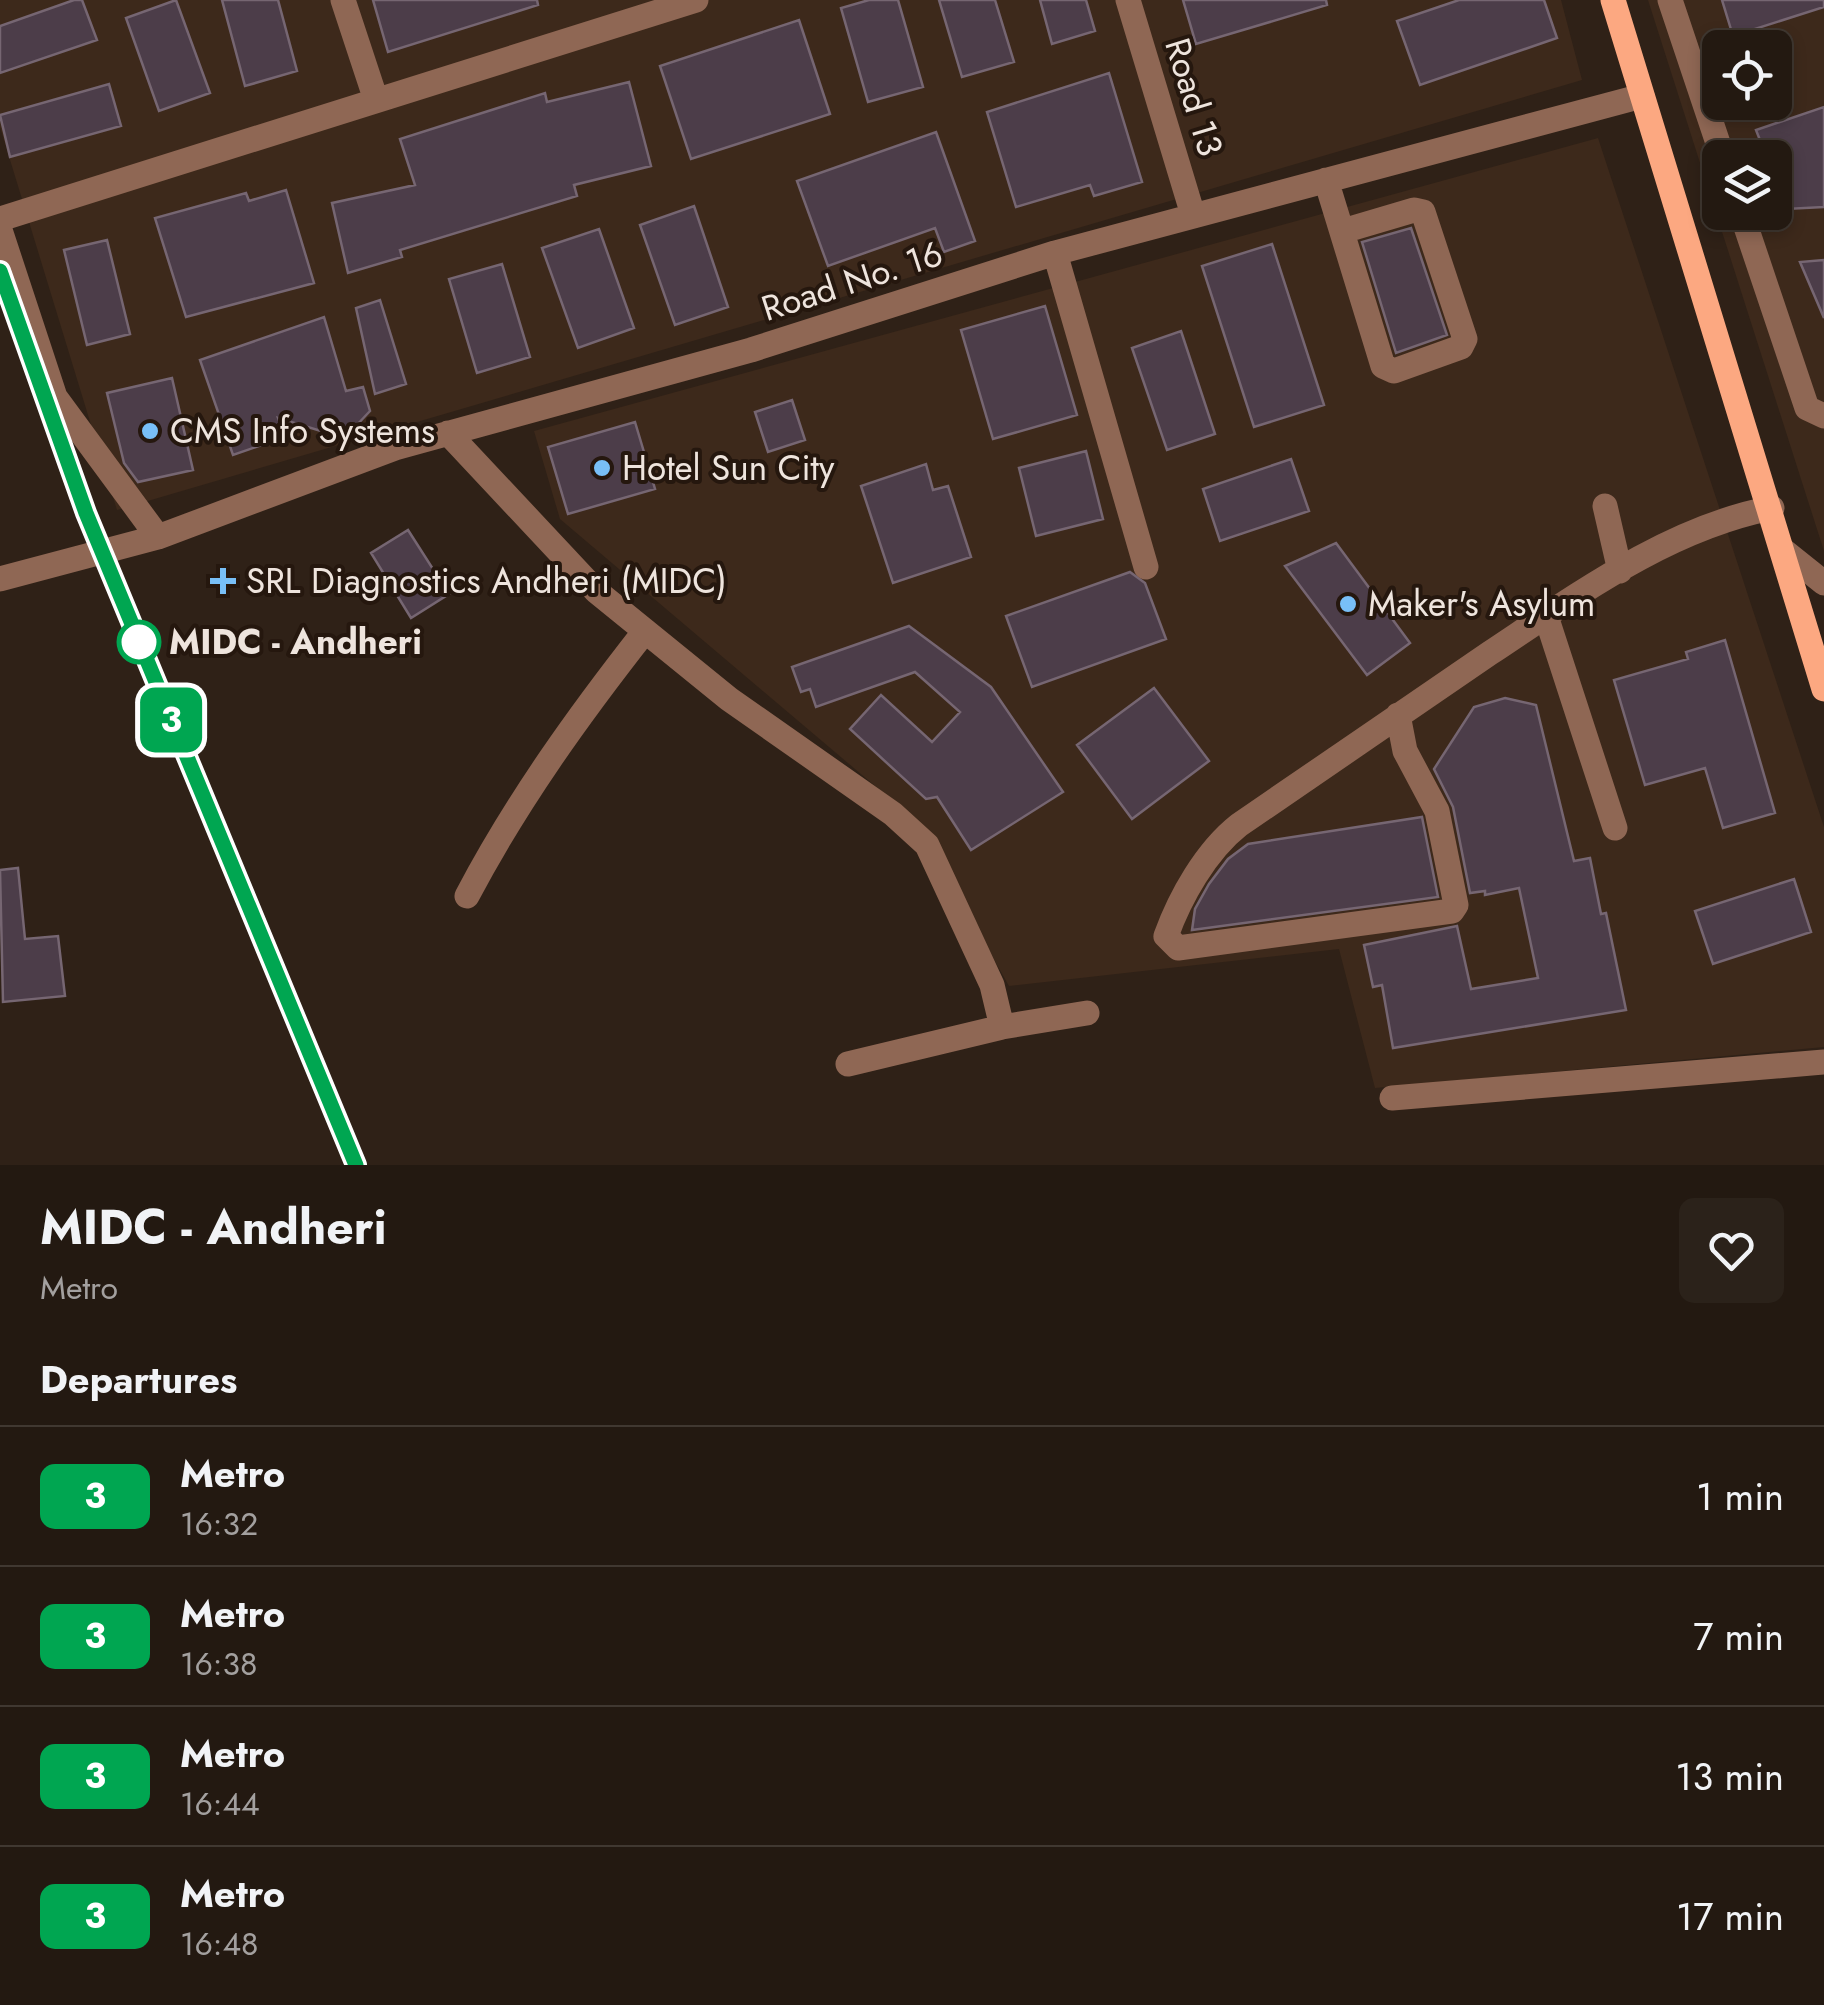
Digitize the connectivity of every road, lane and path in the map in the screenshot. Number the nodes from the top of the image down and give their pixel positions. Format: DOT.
graph roads {
  1 [pos="343,0"];
  2 [pos="696,0"];
  3 [pos="1128,0"];
  4 [pos="1613,0"];
  5 [pos="1670,0"];
  6 [pos="1642,96"];
  7 [pos="376,100"];
  8 [pos="1717,140"];
  9 [pos="1326,180"];
  10 [pos="1193,215"];
  11 [pos="0,219"];
  12 [pos="0,230"];
  13 [pos="1748,230"];
  14 [pos="1343,231"];
  15 [pos="1055,254"];
  16 [pos="1824,416"];
  17 [pos="448,433"];
  18 [pos="1605,506"];
  19 [pos="1772,508"];
  20 [pos="158,538"];
  21 [pos="1784,551"];
  22 [pos="1146,567"];
  23 [pos="1620,571"];
  24 [pos="0,578"];
  25 [pos="1824,583"];
  26 [pos="1546,616"];
  27 [pos="646,631"];
  28 [pos="1824,689"];
  29 [pos="1398,715"];
  30 [pos="1615,828"];
  31 [pos="467,896"];
  32 [pos="1087,1013"];
  33 [pos="1002,1027"];
  34 [pos="1824,1062"];
  35 [pos="848,1064"];
  36 [pos="1392,1098"];
  1 -- 7 [label="street"];
  2 -- 7 [label="street"];
  3 -- 10 [label="street, Road 13"];
  4 -- 6 [label="main road"];
  5 -- 8 [label="street"];
  6 -- 9 [label="street, Road No. 16"];
  6 -- 19 [label="main road"];
  7 -- 11 [label="street"];
  9 -- 10 [label="street, Road No. 16"];
  9 -- 14 [label="street"];
  10 -- 15 [label="street, Road No. 16"];
  12 -- 20 [label="street"];
  13 -- 16 [label="street"];
  14 -- 14 [label="street"];
  15 -- 17 [label="street, Road No. 16"];
  15 -- 22 [label="street"];
  17 -- 20 [label="street, Road No. 16"];
  17 -- 27 [label="street"];
  18 -- 23 [label="street"];
  19 -- 21 [label="main road"];
  19 -- 23 [label="street"];
  20 -- 24 [label="street, Road No. 16"];
  21 -- 25 [label="street"];
  21 -- 28 [label="main road"];
  23 -- 26 [label="street"];
  26 -- 29 [label="street"];
  26 -- 30 [label="street"];
  27 -- 31 [label="street"];
  27 -- 33 [label="street"];
  29 -- 29 [label="street"];
  32 -- 33 [label="street"];
  33 -- 35 [label="street"];
  34 -- 36 [label="street"];
}
